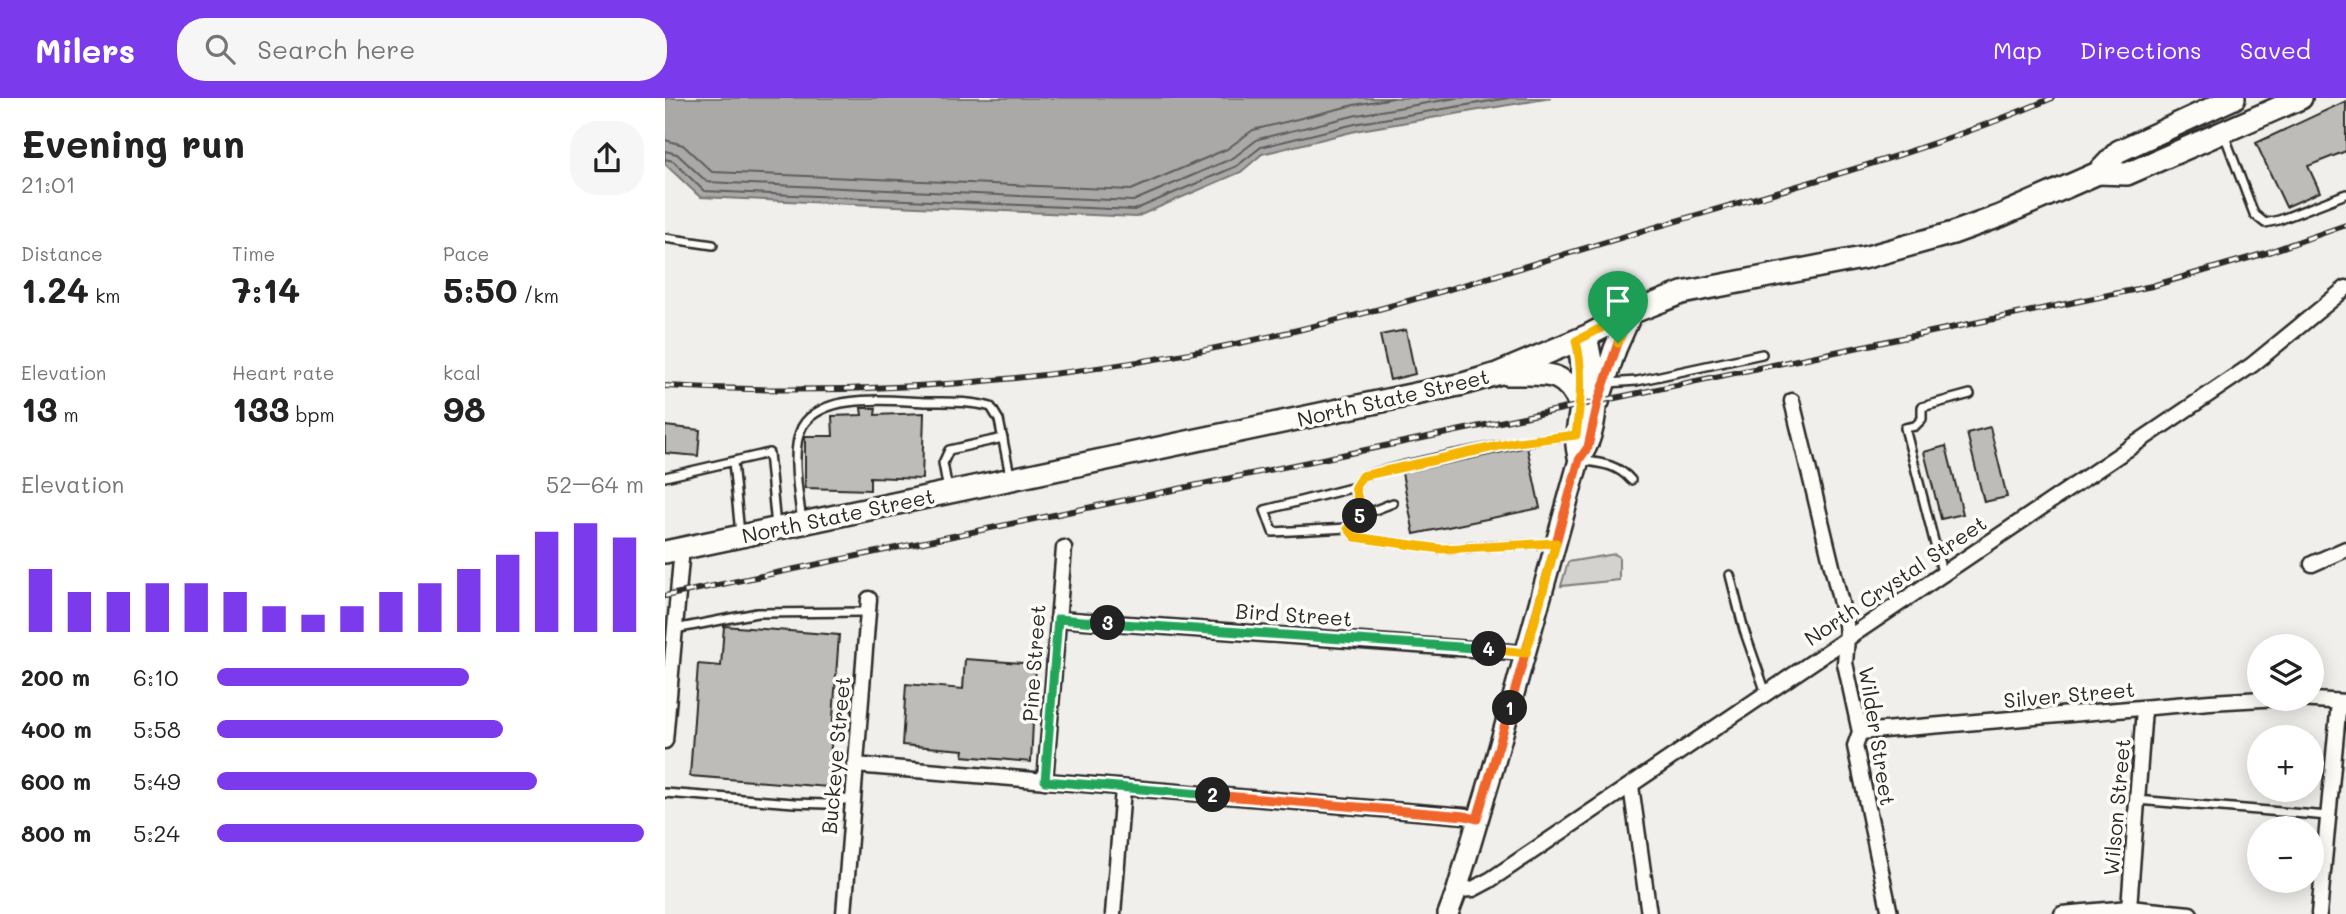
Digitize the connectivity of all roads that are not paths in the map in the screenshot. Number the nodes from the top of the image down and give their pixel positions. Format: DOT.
graph roads {
  1 [pos="2234,98"];
  2 [pos="2301,98"];
  3 [pos="2223,133"];
  4 [pos="2098,173"];
  5 [pos="2346,194"];
  6 [pos="665,238"];
  7 [pos="713,245"];
  8 [pos="2346,288"];
  9 [pos="1630,313"];
  10 [pos="1582,338"];
  11 [pos="1762,354"];
  12 [pos="1497,374"];
  13 [pos="1970,394"];
  14 [pos="1594,397"];
  15 [pos="1792,401"];
  16 [pos="1576,435"];
  17 [pos="1003,438"];
  18 [pos="1579,460"];
  19 [pos="733,462"];
  20 [pos="665,477"];
  21 [pos="1011,479"];
  22 [pos="1631,480"];
  23 [pos="1355,487"];
  24 [pos="948,492"];
  25 [pos="1393,503"];
  26 [pos="1362,515"];
  27 [pos="802,523"];
  28 [pos="776,528"];
  29 [pos="1348,528"];
  30 [pos="740,536"];
  31 [pos="1556,543"];
  32 [pos="1064,548"];
  33 [pos="2346,549"];
  34 [pos="674,550"];
  35 [pos="2312,564"];
  36 [pos="1943,572"];
  37 [pos="1730,575"];
  38 [pos="868,606"];
  39 [pos="1058,619"];
  40 [pos="671,638"];
  41 [pos="1847,638"];
  42 [pos="1526,653"];
  43 [pos="1766,693"];
  44 [pos="2247,700"];
  45 [pos="2324,701"];
  46 [pos="2342,702"];
  47 [pos="2144,709"];
  48 [pos="1860,732"];
  49 [pos="665,741"];
  50 [pos="855,765"];
  51 [pos="1045,781"];
  52 [pos="1630,786"];
  53 [pos="1123,789"];
  54 [pos="665,793"];
  55 [pos="852,798"];
  56 [pos="2137,800"];
  57 [pos="2328,816"];
  58 [pos="1477,819"];
  59 [pos="1457,890"];
  60 [pos="2129,908"];
  61 [pos="844,914"];
  62 [pos="1113,914"];
  63 [pos="1448,914"];
  64 [pos="1649,914"];
  65 [pos="1890,914"];
  66 [pos="2062,914"];
  67 [pos="2190,914"];
  68 [pos="2319,914"];
  1 -- 4 [label="main road, North State Street"];
  2 -- 3 [label="main road, North State Street"];
  3 -- 4 [label="main road, North State Street"];
  3 -- 5 [label="lane"];
  4 -- 9 [label="main road, North State Street"];
  6 -- 7 [label="lane"];
  8 -- 36 [label="street, North Crystal Street"];
  9 -- 10 [label="main road, North State Street"];
  9 -- 14 [label="main road"];
  10 -- 12 [label="main road, North State Street"];
  10 -- 14 [label="street"];
  11 -- 14 [label="lane"];
  12 -- 14 [label="main road"];
  12 -- 21 [label="main road, North State Street"];
  13 -- 36 [label="lane"];
  14 -- 16 [label="street"];
  14 -- 18 [label="street"];
  15 -- 41 [label="street, Wilder Street"];
  16 -- 18 [label="street"];
  16 -- 23 [label="lane"];
  17 -- 21 [label="lane"];
  17 -- 24 [label="lane"];
  17 -- 27 [label="lane"];
  18 -- 22 [label="lane"];
  18 -- 31 [label="street"];
  19 -- 20 [label="lane"];
  19 -- 28 [label="lane"];
  19 -- 30 [label="lane"];
  21 -- 24 [label="main road, North State Street"];
  23 -- 26 [label="lane"];
  23 -- 29 [label="lane"];
  24 -- 27 [label="main road, North State Street"];
  25 -- 26 [label="lane"];
  26 -- 29 [label="lane"];
  27 -- 28 [label="main road, North State Street"];
  28 -- 30 [label="main road, North State Street"];
  29 -- 31 [label="lane"];
  30 -- 34 [label="main road, North State Street"];
  31 -- 42 [label="street"];
  32 -- 39 [label="street, Pine Street"];
  33 -- 35 [label="street"];
  34 -- 40 [label="street"];
  36 -- 41 [label="street, North Crystal Street"];
  37 -- 43 [label="lane"];
  38 -- 40 [label="lane"];
  38 -- 50 [label="street, Buckeye Street"];
  39 -- 42 [label="street, Bird Street"];
  39 -- 51 [label="street, Pine Street"];
  40 -- 49 [label="street"];
  41 -- 43 [label="street, North Crystal Street"];
  41 -- 48 [label="street, Wilder Street"];
  42 -- 58 [label="street"];
  43 -- 52 [label="street, North Crystal Street"];
  44 -- 47 [label="street, Silver Street"];
  45 -- 46 [label="street, Silver Street"];
  46 -- 57 [label="street"];
  47 -- 48 [label="street, Silver Street"];
  47 -- 56 [label="street, Wilson Street"];
  48 -- 65 [label="street, Wilder Street"];
  50 -- 51 [label="street"];
  50 -- 55 [label="street, Buckeye Street"];
  51 -- 53 [label="street"];
  52 -- 59 [label="street, North Crystal Street"];
  52 -- 64 [label="street"];
  53 -- 58 [label="street"];
  53 -- 62 [label="street"];
  54 -- 55 [label="lane"];
  55 -- 61 [label="street, Buckeye Street"];
  56 -- 57 [label="lane"];
  56 -- 60 [label="street, Wilson Street"];
  57 -- 68 [label="street"];
  58 -- 59 [label="street"];
  59 -- 63 [label="street"];
  60 -- 66 [label="street"];
  60 -- 67 [label="street"];
}
